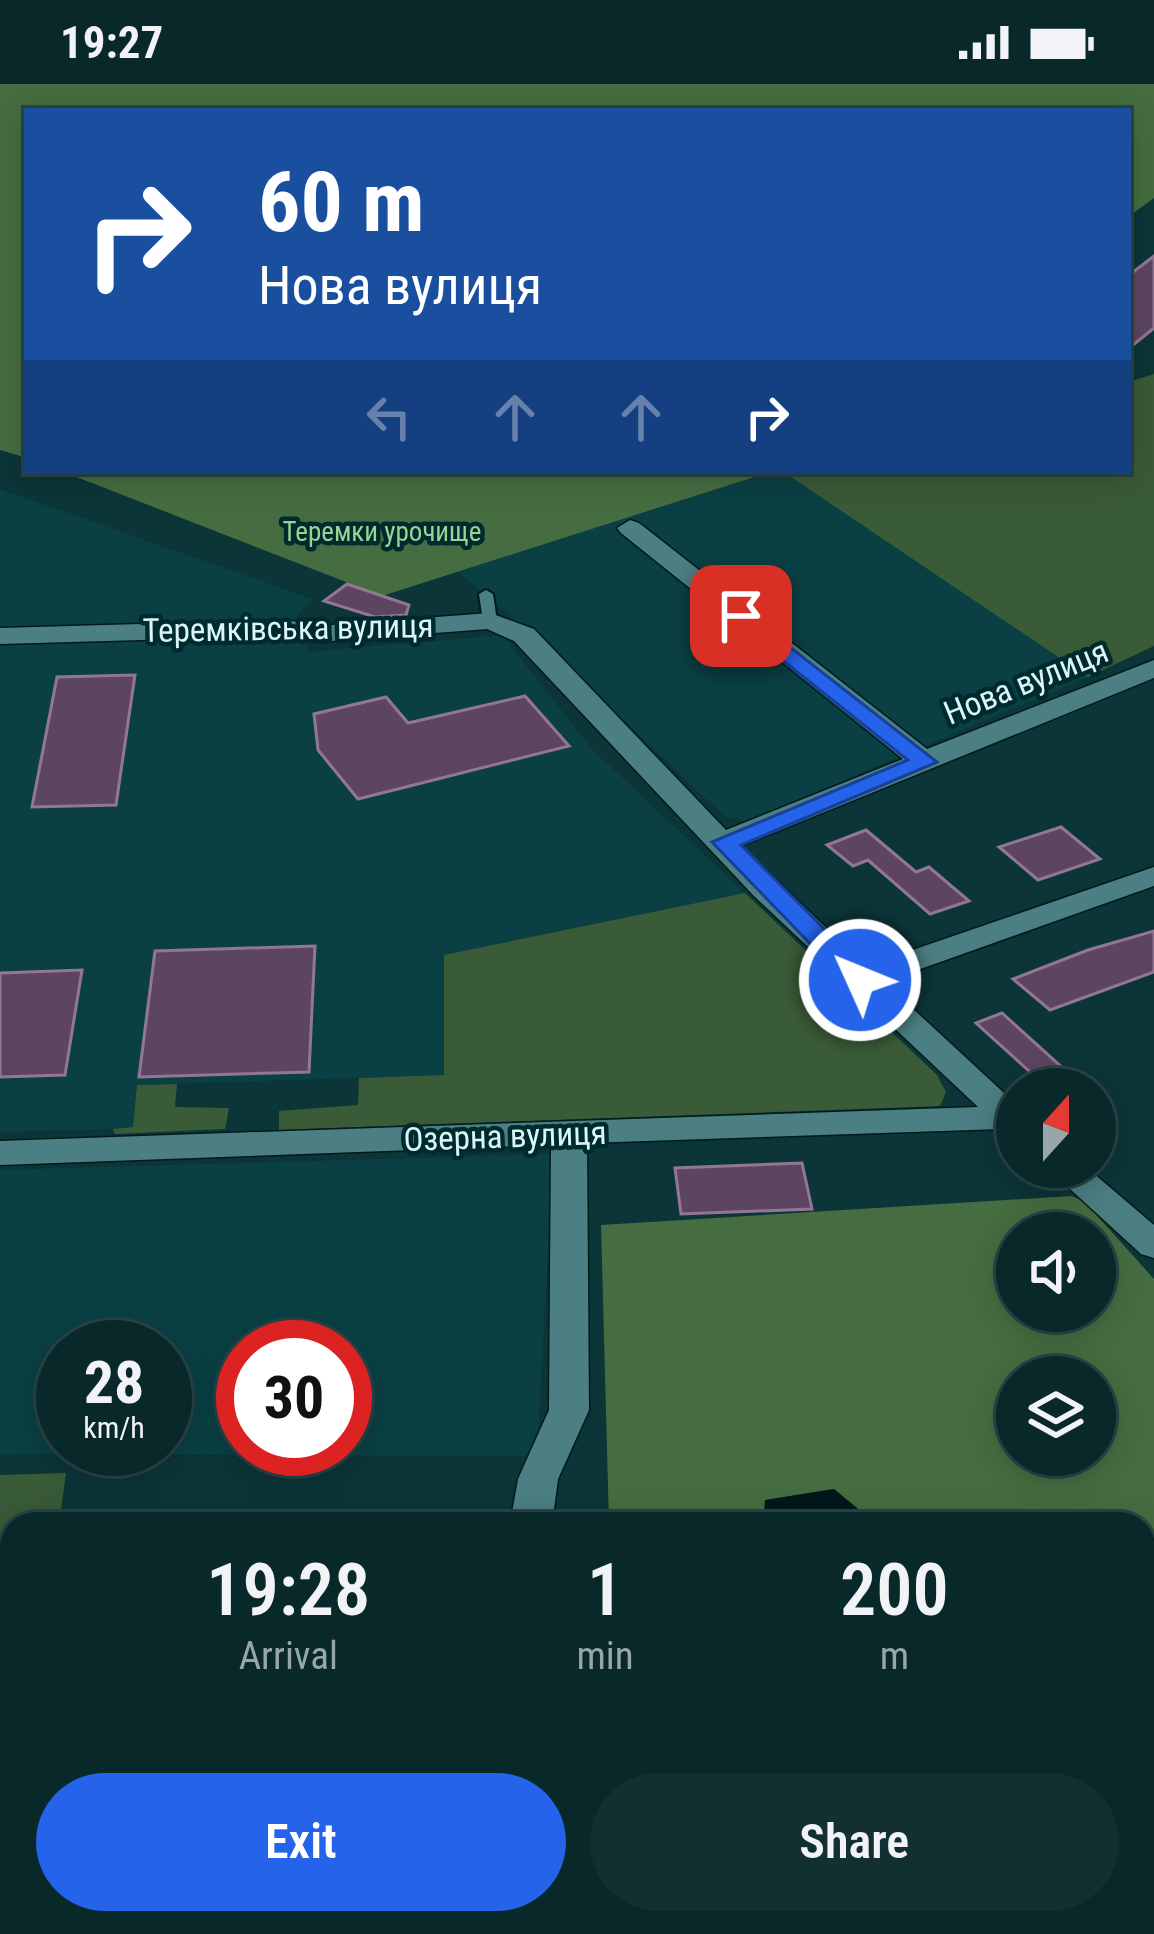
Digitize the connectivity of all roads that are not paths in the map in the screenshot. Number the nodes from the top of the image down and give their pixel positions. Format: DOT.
graph roads {
  1 [pos="631,529"];
  2 [pos="0,636"];
  3 [pos="1154,668"];
  4 [pos="925,762"];
  5 [pos="724,842"];
  6 [pos="1154,876"];
  7 [pos="860,980"];
  8 [pos="996,1104"];
  9 [pos="996,1121"];
  10 [pos="569,1135"];
  11 [pos="0,1154"];
  12 [pos="1088,1188"];
  13 [pos="1154,1245"];
  14 [pos="533,1512"];
  1 -- 4 [label="street"];
  2 -- 5 [label="street, Теремківська вулиця"];
  3 -- 4 [label="street, Нова вулиця"];
  4 -- 5 [label="street, Нова вулиця"];
  5 -- 7 [label="street, Теремківська вулиця"];
  6 -- 7 [label="street"];
  7 -- 8 [label="street, Теремківська вулиця"];
  9 -- 10 [label="street, Озерна вулиця"];
  10 -- 11 [label="street, Озерна вулиця"];
  10 -- 14 [label="street"];
  12 -- 13 [label="street"];
}
